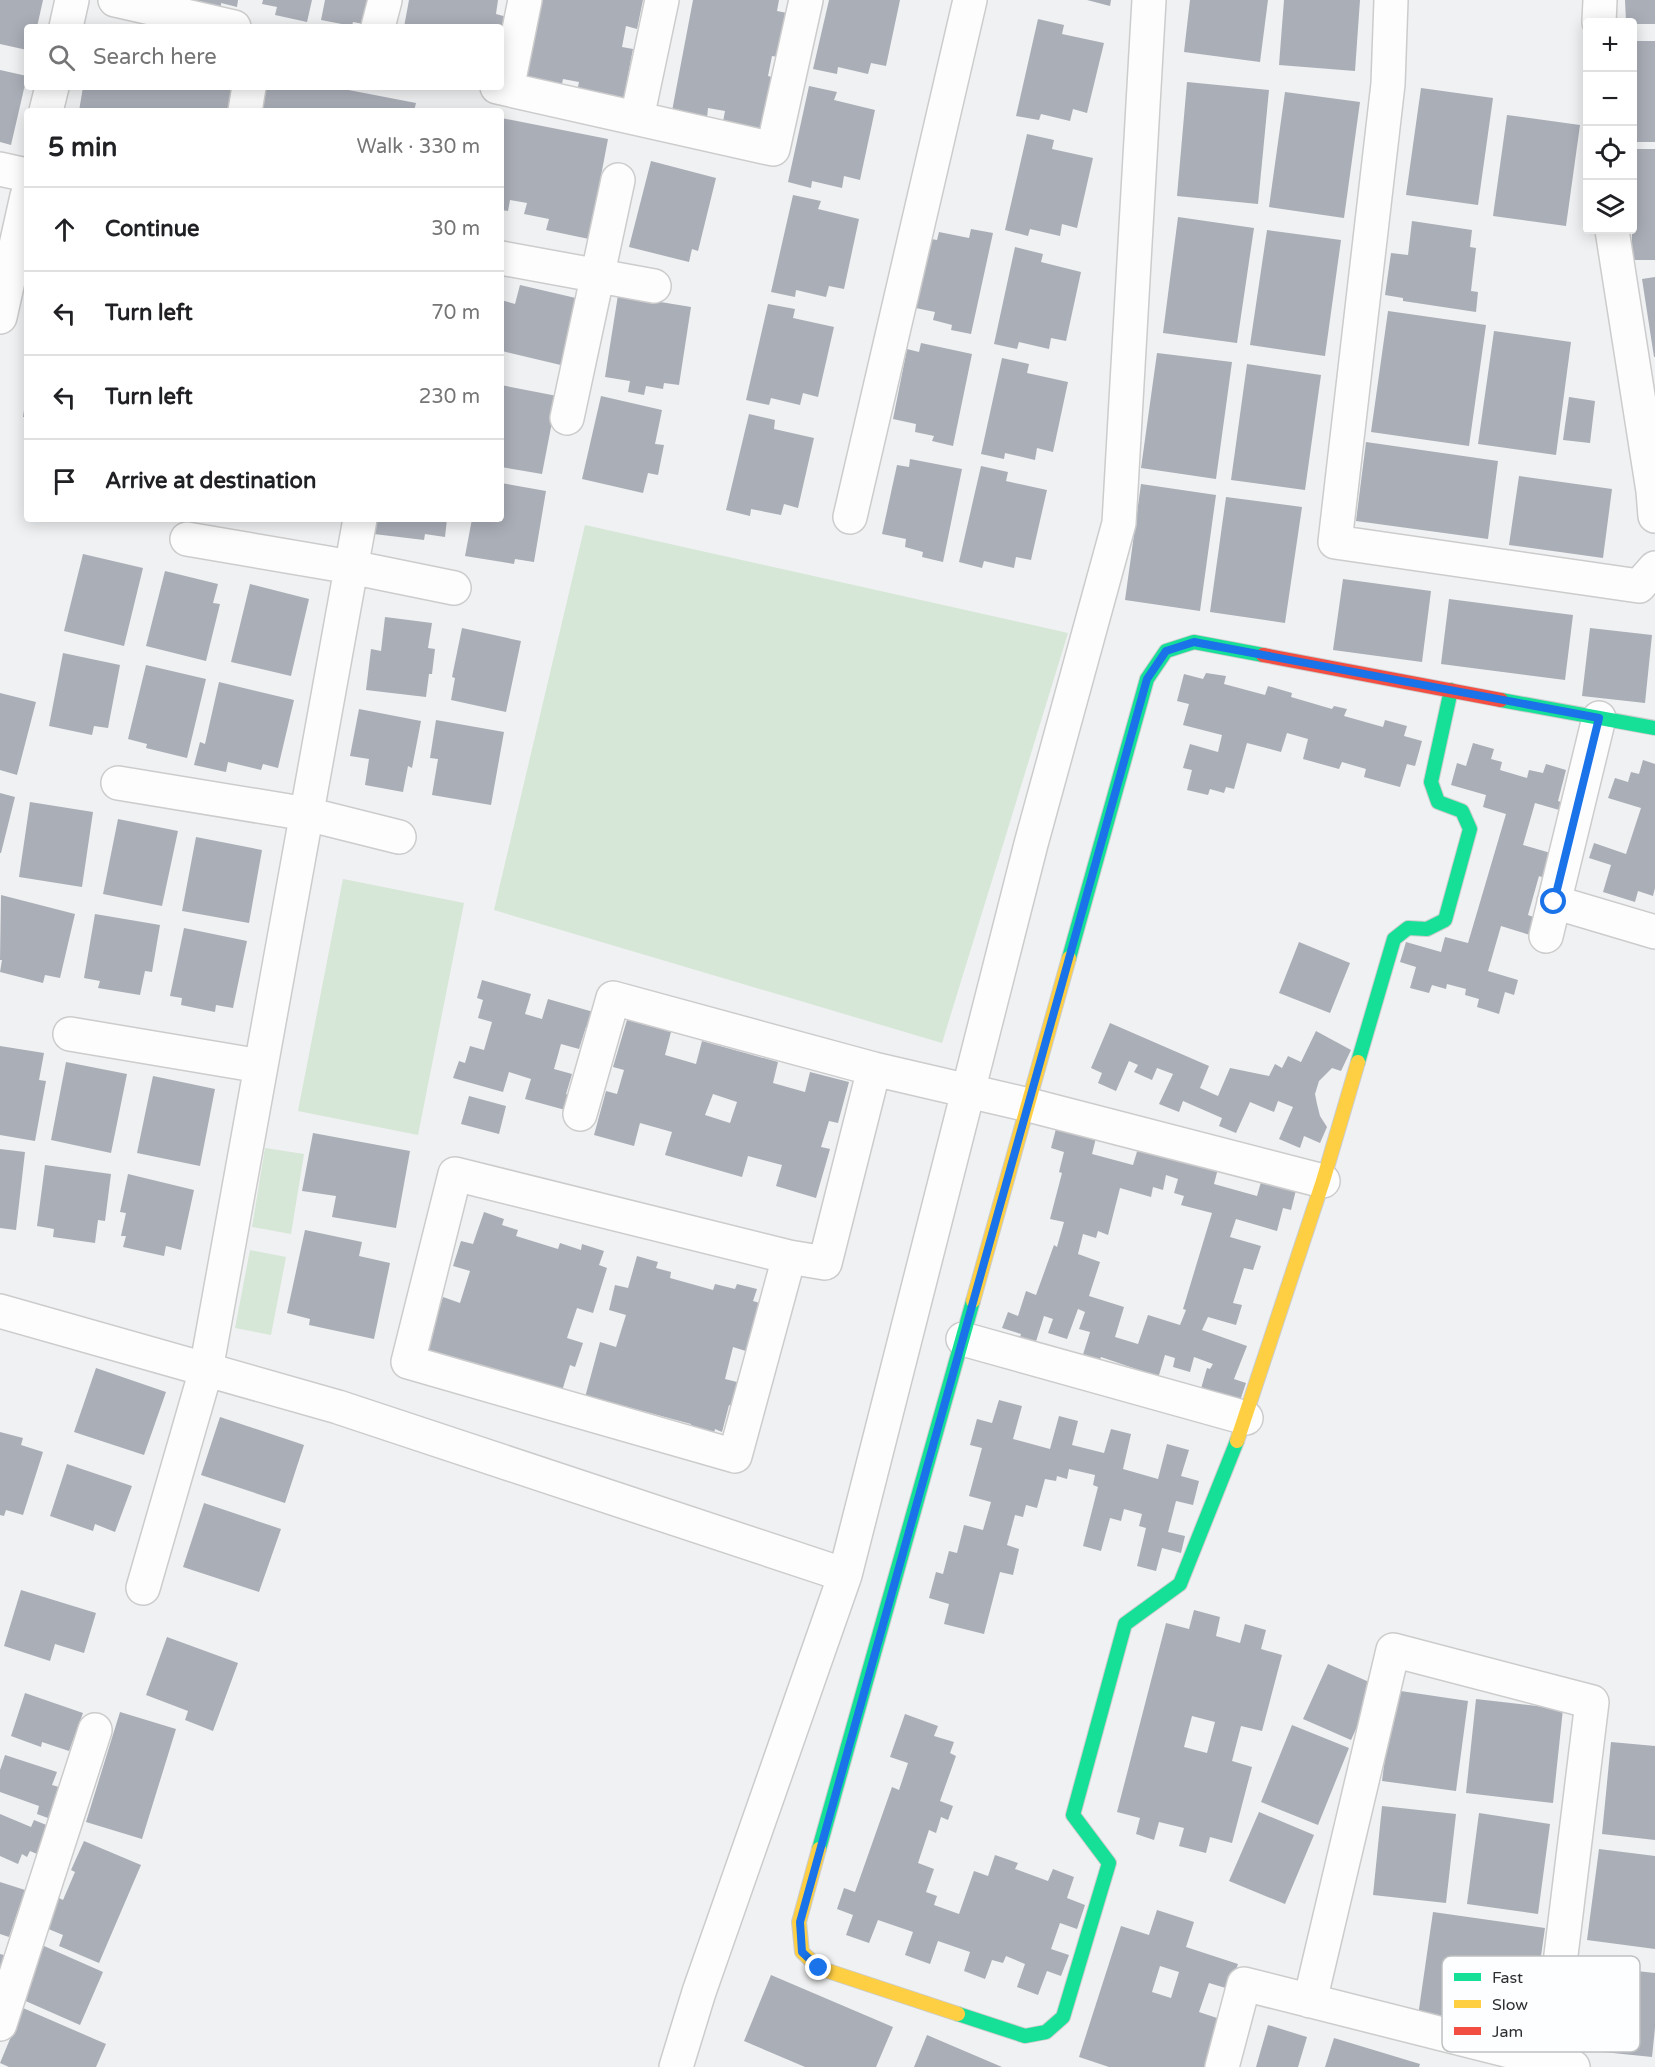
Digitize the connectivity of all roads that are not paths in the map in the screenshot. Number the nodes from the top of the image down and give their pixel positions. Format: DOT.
graph roads {
  1 [pos="72,0"];
  2 [pos="115,0"];
  3 [pos="385,0"];
  4 [pos="525,0"];
  5 [pos="662,0"];
  6 [pos="806,0"];
  7 [pos="970,0"];
  8 [pos="1149,0"];
  9 [pos="1391,0"];
  10 [pos="1600,0"];
  11 [pos="1599,18"];
  12 [pos="67,24"];
  13 [pos="221,24"];
  14 [pos="379,24"];
  15 [pos="504,80"];
  16 [pos="504,88"];
  17 [pos="51,90"];
  18 [pos="248,90"];
  19 [pos="47,108"];
  20 [pos="246,108"];
  21 [pos="637,118"];
  22 [pos="0,169"];
  23 [pos="24,174"];
  24 [pos="618,180"];
  25 [pos="24,208"];
  26 [pos="1613,234"];
  27 [pos="504,259"];
  28 [pos="597,275"];
  29 [pos="654,286"];
  30 [pos="2,297"];
  31 [pos="567,418"];
  32 [pos="1655,516"];
  33 [pos="850,517"];
  34 [pos="359,522"];
  35 [pos="187,539"];
  36 [pos="351,567"];
  37 [pos="1655,568"];
  38 [pos="454,588"];
  39 [pos="1451,690"];
  40 [pos="1599,718"];
  41 [pos="1655,728"];
  42 [pos="118,783"];
  43 [pos="307,814"];
  44 [pos="399,837"];
  45 [pos="1554,902"];
  46 [pos="1655,932"];
  47 [pos="1546,936"];
  48 [pos="70,1034"];
  49 [pos="260,1066"];
  50 [pos="874,1069"];
  51 [pos="968,1090"];
  52 [pos="1029,1105"];
  53 [pos="580,1114"];
  54 [pos="1323,1181"];
  55 [pos="789,1257"];
  56 [pos="0,1311"];
  57 [pos="963,1339"];
  58 [pos="206,1370"];
  59 [pos="1246,1418"];
  60 [pos="845,1575"];
  61 [pos="143,1588"];
  62 [pos="95,1731"];
  63 [pos="1570,1956"];
  64 [pos="1310,2001"];
  65 [pos="0,2024"];
  66 [pos="1442,2034"];
  67 [pos="1512,2052"];
  68 [pos="1560,2064"];
  69 [pos="676,2067"];
  70 [pos="1222,2067"];
  1 -- 12 [label="street"];
  2 -- 13 [label="street"];
  3 -- 14 [label="street"];
  4 -- 15 [label="street"];
  5 -- 21 [label="street"];
  6 -- 21 [label="street"];
  7 -- 33 [label="street"];
  8 -- 51 [label="street"];
  9 -- 37 [label="street"];
  10 -- 11 [label="street"];
  16 -- 21 [label="street"];
  17 -- 19 [label="street"];
  18 -- 20 [label="street"];
  22 -- 23 [label="street"];
  24 -- 28 [label="street"];
  25 -- 30 [label="street"];
  26 -- 32 [label="street"];
  27 -- 28 [label="street"];
  28 -- 29 [label="street"];
  28 -- 31 [label="street"];
  34 -- 36 [label="street"];
  35 -- 36 [label="street"];
  36 -- 38 [label="street"];
  36 -- 43 [label="street"];
  39 -- 40 [label="street"];
  39 -- 52 [label="street"];
  39 -- 54 [label="street"];
  40 -- 41 [label="street"];
  40 -- 45 [label="street"];
  42 -- 43 [label="street"];
  43 -- 44 [label="street"];
  43 -- 49 [label="street"];
  45 -- 46 [label="street"];
  45 -- 47 [label="street"];
  48 -- 49 [label="street"];
  49 -- 58 [label="street"];
  50 -- 51 [label="street"];
  50 -- 53 [label="street"];
  50 -- 55 [label="street"];
  51 -- 52 [label="street"];
  51 -- 60 [label="street"];
  52 -- 54 [label="street"];
  52 -- 57 [label="street"];
  54 -- 59 [label="street"];
  55 -- 55 [label="street"];
  56 -- 58 [label="street"];
  57 -- 59 [label="street"];
  57 -- 59 [label="street"];
  58 -- 60 [label="street"];
  58 -- 61 [label="street"];
  60 -- 69 [label="street"];
  62 -- 65 [label="street"];
  63 -- 64 [label="street"];
  64 -- 66 [label="street"];
  64 -- 70 [label="street"];
  67 -- 68 [label="street"];
}
